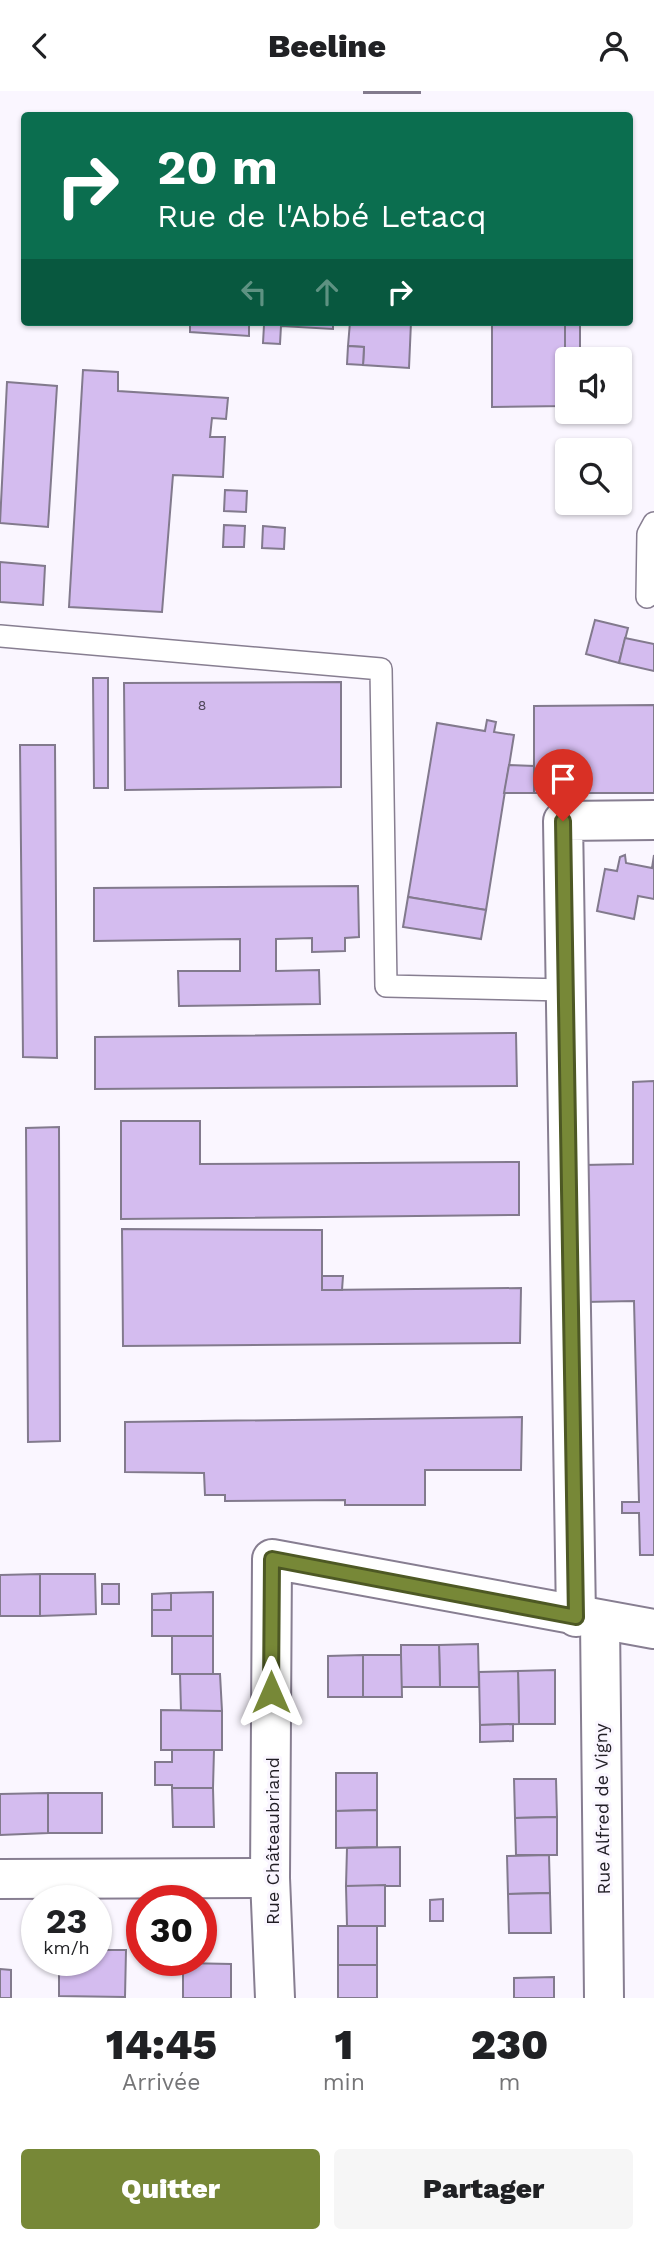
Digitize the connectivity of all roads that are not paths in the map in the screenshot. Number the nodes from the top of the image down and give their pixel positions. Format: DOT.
graph roads {
  1 [pos="654,523"];
  2 [pos="647,597"];
  3 [pos="0,636"];
  4 [pos="654,820"];
  5 [pos="566,990"];
  6 [pos="588,1619"];
  7 [pos="654,1629"];
  8 [pos="270,1878"];
  9 [pos="0,1879"];
  10 [pos="275,1998"];
  11 [pos="604,1998"];
  1 -- 2 [label="lane"];
  3 -- 5 [label="lane"];
  4 -- 5 [label="street, Rue Alfred de Vigny"];
  5 -- 6 [label="street, Rue Alfred de Vigny"];
  6 -- 7 [label="street"];
  6 -- 8 [label="street, Rue Châteaubriand"];
  6 -- 11 [label="street, Rue Alfred de Vigny"];
  8 -- 9 [label="street"];
  8 -- 10 [label="street, Rue Châteaubriand"];
}
